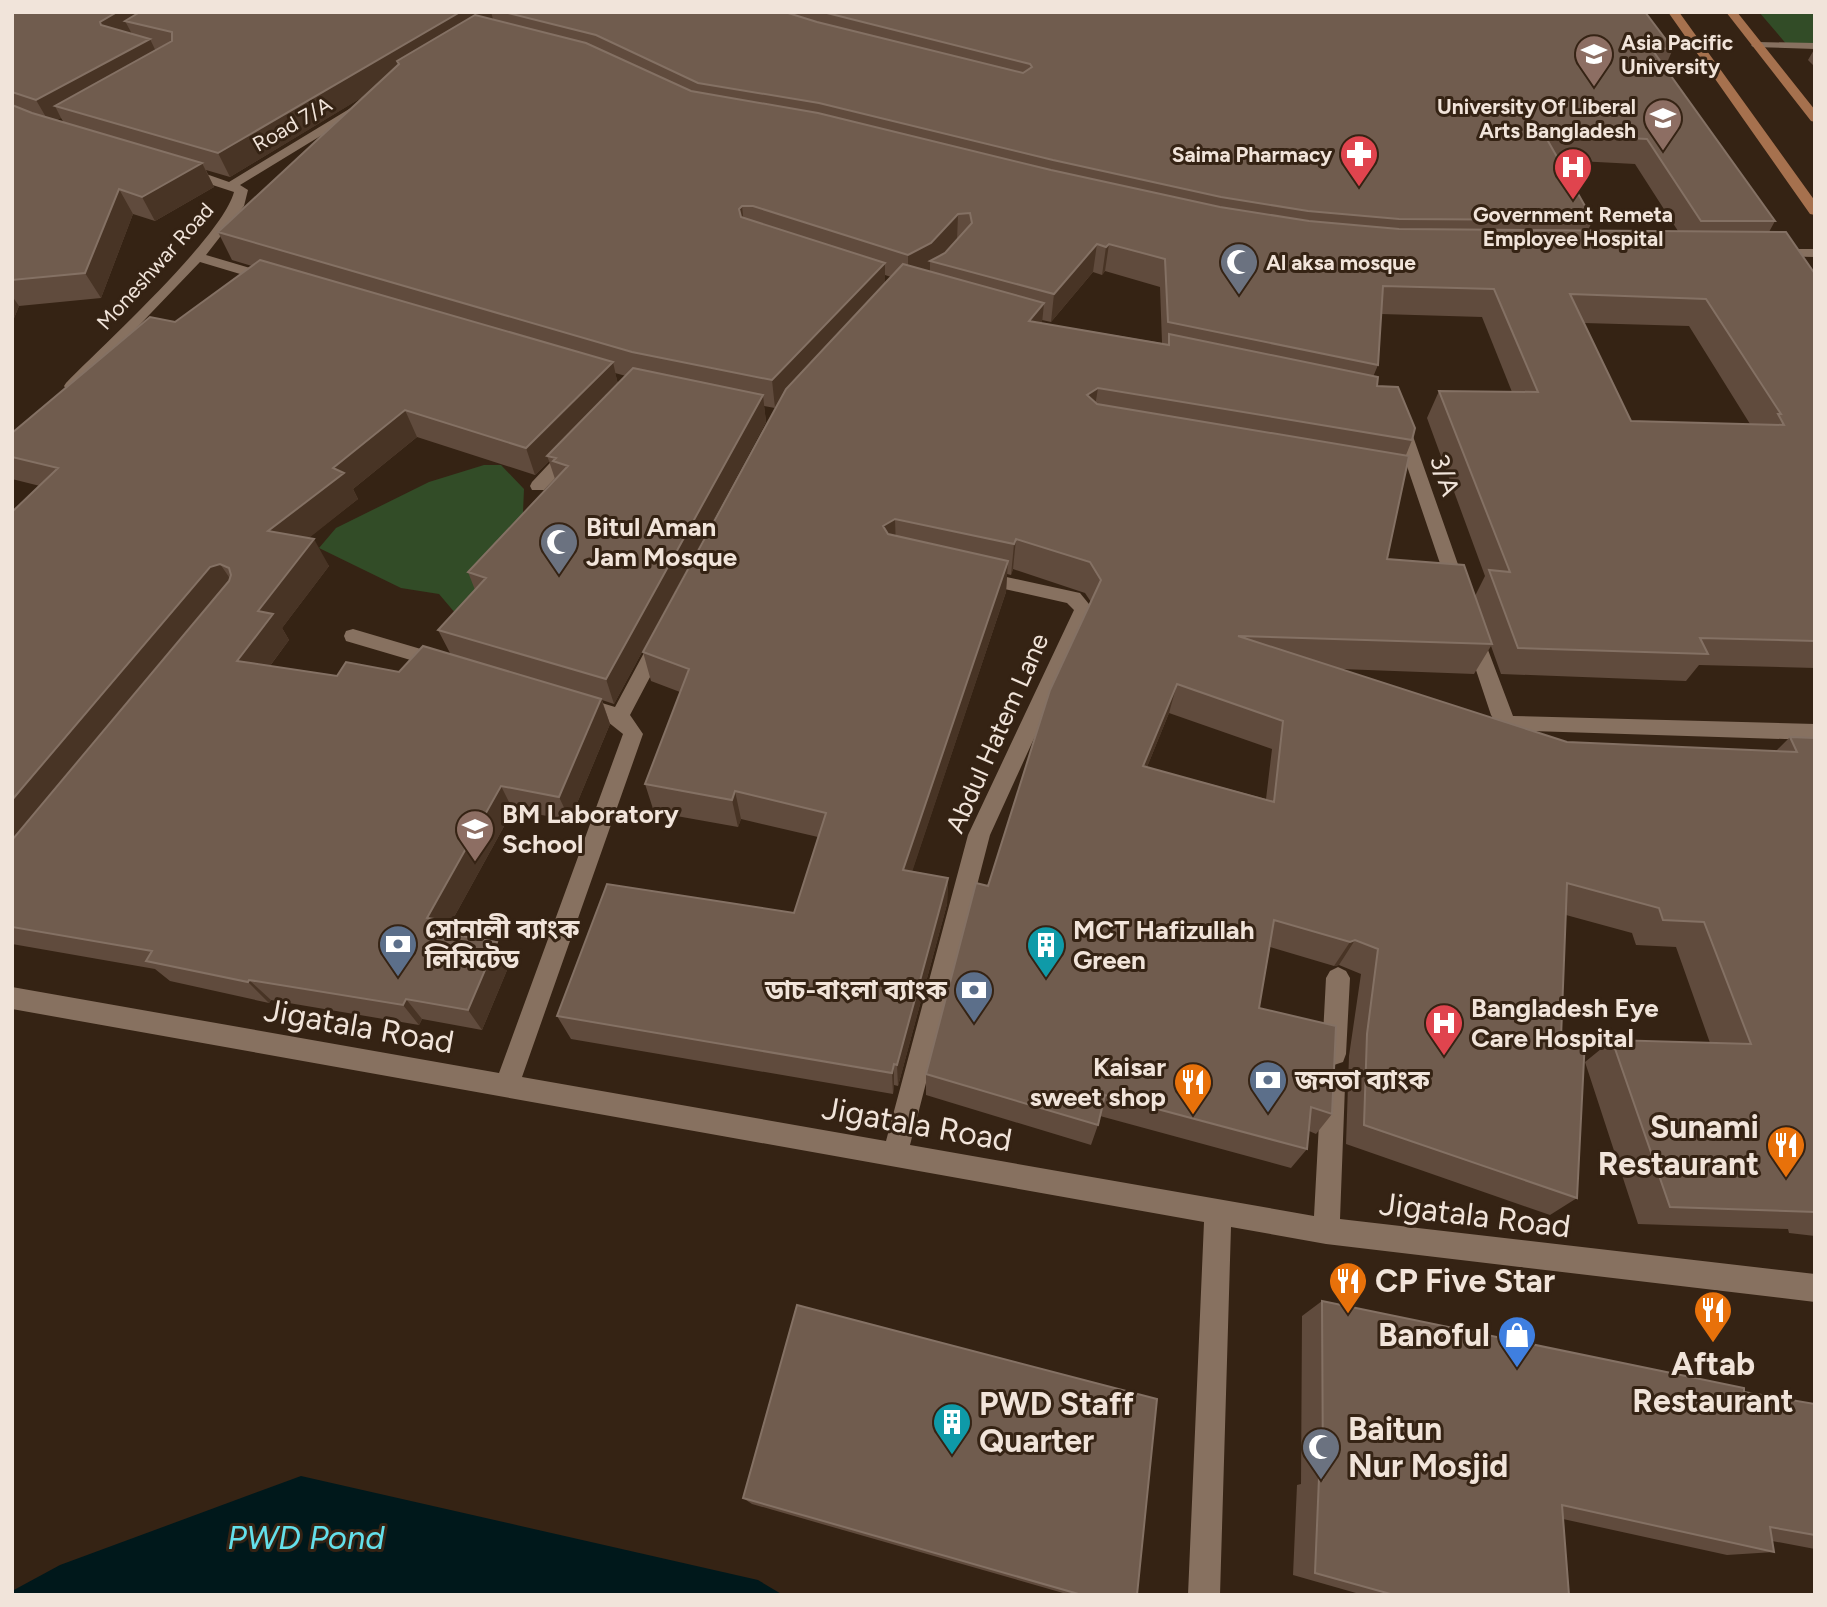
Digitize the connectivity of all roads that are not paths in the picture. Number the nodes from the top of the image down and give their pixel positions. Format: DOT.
graph roads {
  1 [pos="1673,12"];
  2 [pos="1731,12"];
  3 [pos="1757,45"];
  4 [pos="1815,46"];
  5 [pos="375,98"];
  6 [pos="1815,118"];
  7 [pos="167,166"];
  8 [pos="232,185"];
  9 [pos="1815,211"];
  10 [pos="1763,253"];
  11 [pos="1815,253"];
  12 [pos="197,257"];
  13 [pos="290,284"];
  14 [pos="61,398"];
  15 [pos="1393,411"];
  16 [pos="579,443"];
  17 [pos="538,486"];
  18 [pos="964,573"];
  19 [pos="670,622"];
  20 [pos="353,636"];
  21 [pos="459,668"];
  22 [pos="566,700"];
  23 [pos="620,716"];
  24 [pos="1815,732"];
  25 [pos="1338,978"];
  26 [pos="12,998"];
  27 [pos="506,1086"];
  28 [pos="895,1154"];
  29 [pos="1218,1212"];
  30 [pos="1326,1231"];
  31 [pos="1815,1288"];
  32 [pos="1204,1595"];
  1 -- 9 [label="main road"];
  2 -- 3 [label="main road"];
  3 -- 4 [label="street"];
  3 -- 6 [label="main road"];
  5 -- 8 [label="street, Road 7/A"];
  7 -- 8 [label="street, Moneshwar Road"];
  8 -- 12 [label="street, Moneshwar Road"];
  10 -- 11 [label="street"];
  12 -- 13 [label="street"];
  12 -- 14 [label="street, Moneshwar Road"];
  15 -- 24 [label="street, 3/A"];
  16 -- 17 [label="street"];
  18 -- 28 [label="street, Abdul Hatem Lane"];
  19 -- 23 [label="street"];
  20 -- 21 [label="street"];
  22 -- 23 [label="street"];
  23 -- 27 [label="street"];
  25 -- 30 [label="street"];
  26 -- 27 [label="street, Jigatala Road"];
  27 -- 28 [label="street, Jigatala Road"];
  28 -- 29 [label="street, Jigatala Road"];
  29 -- 30 [label="street, Jigatala Road"];
  29 -- 32 [label="street"];
  30 -- 31 [label="street, Jigatala Road"];
}
